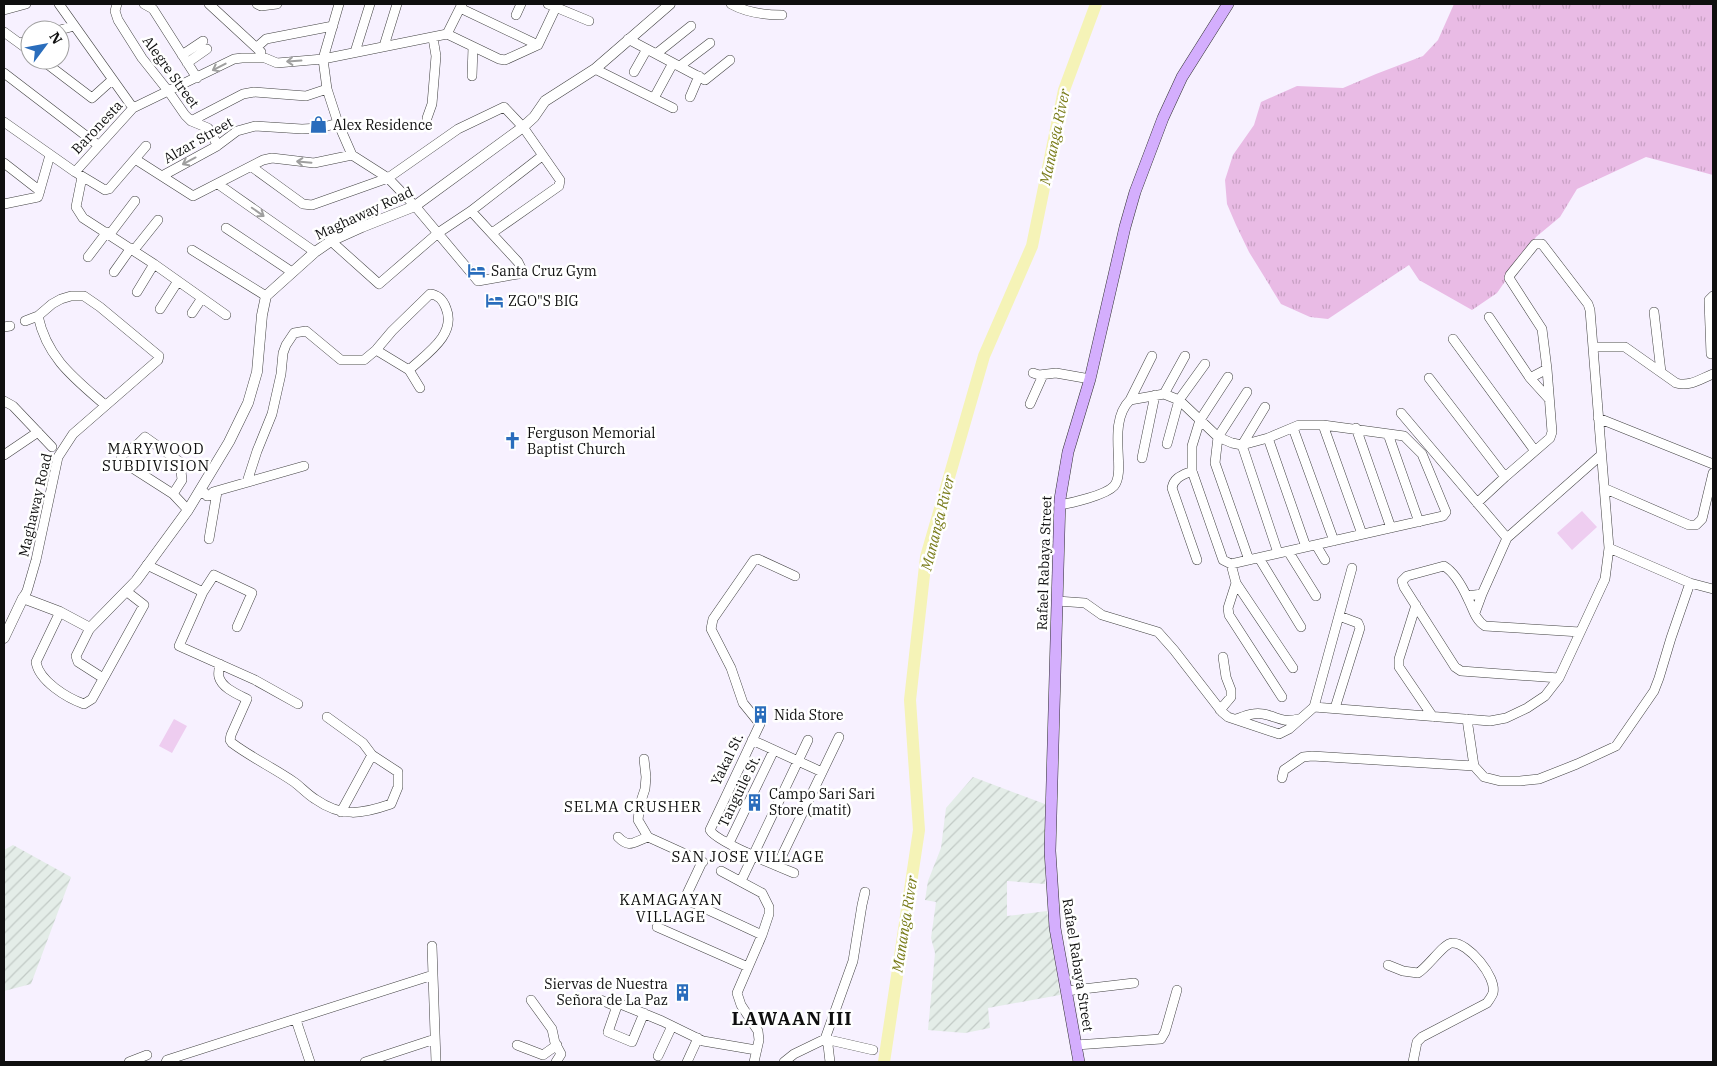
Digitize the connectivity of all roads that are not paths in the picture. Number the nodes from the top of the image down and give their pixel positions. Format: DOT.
graph roads {
  1 [pos="26,4"];
  2 [pos="59,4"];
  3 [pos="117,4"];
  4 [pos="144,4"];
  5 [pos="209,4"];
  6 [pos="256,4"];
  7 [pos="277,4"];
  8 [pos="339,4"];
  9 [pos="370,4"];
  10 [pos="397,4"];
  11 [pos="521,4"];
  12 [pos="731,4"];
  13 [pos="1228,4"];
  14 [pos="667,5"];
  15 [pos="461,6"];
  16 [pos="552,6"];
  17 [pos="4,10"];
  18 [pos="516,14"];
  19 [pos="782,15"];
  20 [pos="589,21"];
  21 [pos="74,26"];
  22 [pos="333,26"];
  23 [pos="691,26"];
  24 [pos="70,27"];
  25 [pos="4,32"];
  26 [pos="447,34"];
  27 [pos="432,38"];
  28 [pos="628,39"];
  29 [pos="20,43"];
  30 [pos="710,43"];
  31 [pos="205,45"];
  32 [pos="538,45"];
  33 [pos="384,46"];
  34 [pos="257,47"];
  35 [pos="473,47"];
  36 [pos="646,49"];
  37 [pos="354,52"];
  38 [pos="656,54"];
  39 [pos="265,58"];
  40 [pos="185,59"];
  41 [pos="323,59"];
  42 [pos="730,60"];
  43 [pos="677,65"];
  44 [pos="595,69"];
  45 [pos="55,70"];
  46 [pos="634,72"];
  47 [pos="4,73"];
  48 [pos="472,76"];
  49 [pos="699,76"];
  50 [pos="197,78"];
  51 [pos="112,80"];
  52 [pos="327,89"];
  53 [pos="169,92"];
  54 [pos="690,97"];
  55 [pos="654,98"];
  56 [pos="133,108"];
  57 [pos="673,108"];
  58 [pos="427,118"];
  59 [pos="191,121"];
  60 [pos="4,122"];
  61 [pos="338,123"];
  62 [pos="523,127"];
  63 [pos="98,145"];
  64 [pos="146,146"];
  65 [pos="217,146"];
  66 [pos="50,155"];
  67 [pos="352,155"];
  68 [pos="542,156"];
  69 [pos="135,159"];
  70 [pos="4,163"];
  71 [pos="252,167"];
  72 [pos="78,175"];
  73 [pos="162,176"];
  74 [pos="388,178"];
  75 [pos="218,184"];
  76 [pos="39,194"];
  77 [pos="135,201"];
  78 [pos="4,204"];
  79 [pos="415,206"];
  80 [pos="471,211"];
  81 [pos="158,220"];
  82 [pos="226,228"];
  83 [pos="109,233"];
  84 [pos="438,233"];
  85 [pos="492,233"];
  86 [pos="331,241"];
  87 [pos="132,249"];
  88 [pos="192,250"];
  89 [pos="315,252"];
  90 [pos="88,257"];
  91 [pos="154,264"];
  92 [pos="114,272"];
  93 [pos="292,272"];
  94 [pos="178,281"];
  95 [pos="137,292"];
  96 [pos="266,296"];
  97 [pos="1713,296"];
  98 [pos="202,298"];
  99 [pos="160,309"];
  100 [pos="1654,312"];
  101 [pos="192,313"];
  102 [pos="226,314"];
  103 [pos="38,316"];
  104 [pos="1489,317"];
  105 [pos="25,321"];
  106 [pos="1453,339"];
  107 [pos="1594,347"];
  108 [pos="376,350"];
  109 [pos="1711,354"];
  110 [pos="1152,356"];
  111 [pos="1185,356"];
  112 [pos="1205,364"];
  113 [pos="1547,369"];
  114 [pos="409,370"];
  115 [pos="1661,372"];
  116 [pos="1033,373"];
  117 [pos="1713,374"];
  118 [pos="1043,375"];
  119 [pos="1228,377"];
  120 [pos="1429,378"];
  121 [pos="1530,378"];
  122 [pos="1090,379"];
  123 [pos="420,388"];
  124 [pos="1247,392"];
  125 [pos="1160,394"];
  126 [pos="1549,399"];
  127 [pos="1130,400"];
  128 [pos="1179,400"];
  129 [pos="4,401"];
  130 [pos="1030,404"];
  131 [pos="105,405"];
  132 [pos="1265,407"];
  133 [pos="1401,413"];
  134 [pos="1598,418"];
  135 [pos="1200,420"];
  136 [pos="1323,424"];
  137 [pos="1294,428"];
  138 [pos="1356,428"];
  139 [pos="38,432"];
  140 [pos="1388,434"];
  141 [pos="1218,437"];
  142 [pos="1268,438"];
  143 [pos="1167,444"];
  144 [pos="1242,445"];
  145 [pos="52,447"];
  146 [pos="1535,451"];
  147 [pos="4,455"];
  148 [pos="1602,455"];
  149 [pos="1142,458"];
  150 [pos="1713,464"];
  151 [pos="304,466"];
  152 [pos="1192,471"];
  153 [pos="1713,473"];
  154 [pos="1504,477"];
  155 [pos="247,482"];
  156 [pos="1606,489"];
  157 [pos="208,492"];
  158 [pos="173,494"];
  159 [pos="1710,502"];
  160 [pos="1477,503"];
  161 [pos="1059,505"];
  162 [pos="188,510"];
  163 [pos="1419,522"];
  164 [pos="1391,528"];
  165 [pos="1362,534"];
  166 [pos="1507,538"];
  167 [pos="209,539"];
  168 [pos="1334,541"];
  169 [pos="1316,545"];
  170 [pos="1306,547"];
  171 [pos="1610,548"];
  172 [pos="1288,551"];
  173 [pos="1278,554"];
  174 [pos="1259,558"];
  175 [pos="1197,560"];
  176 [pos="1249,560"];
  177 [pos="1326,560"];
  178 [pos="1231,564"];
  179 [pos="147,565"];
  180 [pos="1352,568"];
  181 [pos="795,576"];
  182 [pos="1236,583"];
  183 [pos="1690,583"];
  184 [pos="1713,588"];
  185 [pos="126,591"];
  186 [pos="203,592"];
  187 [pos="1482,594"];
  188 [pos="1316,596"];
  189 [pos="1467,596"];
  190 [pos="23,598"];
  191 [pos="1057,601"];
  192 [pos="1416,605"];
  193 [pos="60,612"];
  194 [pos="1474,613"];
  195 [pos="1339,616"];
  196 [pos="237,627"];
  197 [pos="1301,627"];
  198 [pos="90,628"];
  199 [pos="1580,632"];
  200 [pos="4,638"];
  201 [pos="1223,657"];
  202 [pos="220,664"];
  203 [pos="1293,668"];
  204 [pos="103,678"];
  205 [pos="1559,678"];
  206 [pos="1282,697"];
  207 [pos="298,704"];
  208 [pos="1314,707"];
  209 [pos="1335,708"];
  210 [pos="1220,710"];
  211 [pos="1266,715"];
  212 [pos="327,717"];
  213 [pos="1433,717"];
  214 [pos="1236,719"];
  215 [pos="1299,719"];
  216 [pos="1467,719"];
  217 [pos="1262,728"];
  218 [pos="839,737"];
  219 [pos="752,740"];
  220 [pos="808,740"];
  221 [pos="774,750"];
  222 [pos="372,755"];
  223 [pos="644,759"];
  224 [pos="799,760"];
  225 [pos="1474,766"];
  226 [pos="822,772"];
  227 [pos="1282,778"];
  228 [pos="340,812"];
  229 [pos="618,836"];
  230 [pos="648,837"];
  231 [pos="729,843"];
  232 [pos="753,854"];
  233 [pos="777,866"];
  234 [pos="721,871"];
  235 [pos="794,873"];
  236 [pos="741,881"];
  237 [pos="866,892"];
  238 [pos="657,927"];
  239 [pos="762,935"];
  240 [pos="432,946"];
  241 [pos="1388,965"];
  242 [pos="748,966"];
  243 [pos="433,976"];
  244 [pos="1134,984"];
  245 [pos="1177,990"];
  246 [pos="1066,991"];
  247 [pos="531,1000"];
  248 [pos="601,1000"];
  249 [pos="617,1007"];
  250 [pos="644,1013"];
  251 [pos="296,1020"];
  252 [pos="672,1026"];
  253 [pos="698,1038"];
  254 [pos="435,1039"];
  255 [pos="825,1039"];
  256 [pos="517,1045"];
  257 [pos="557,1045"];
  258 [pos="1076,1045"];
  259 [pos="756,1050"];
  260 [pos="873,1050"];
  261 [pos="147,1055"];
  262 [pos="658,1056"];
  263 [pos="129,1062"];
  264 [pos="166,1062"];
  265 [pos="310,1062"];
  266 [pos="365,1062"];
  267 [pos="436,1062"];
  268 [pos="556,1062"];
  269 [pos="687,1062"];
  270 [pos="754,1062"];
  271 [pos="784,1062"];
  272 [pos="830,1062"];
  273 [pos="1079,1062"];
  274 [pos="1413,1062"];
  1 -- 17 [label="street"];
  2 -- 21 [label="street"];
  3 -- 53 [label="street, Alegre Street"];
  4 -- 40 [label="street"];
  5 -- 34 [label="street"];
  6 -- 7 [label="street"];
  8 -- 22 [label="street"];
  9 -- 37 [label="street"];
  10 -- 33 [label="street"];
  11 -- 18 [label="street"];
  12 -- 19 [label="street"];
  13 -- 122 [label="main road, Rafael Rabaya Street"];
  14 -- 28 [label="street, Maghaway Road"];
  15 -- 26 [label="street"];
  15 -- 32 [label="street"];
  16 -- 20 [label="street"];
  16 -- 32 [label="street"];
  21 -- 24 [label="street"];
  21 -- 51 [label="street"];
  22 -- 34 [label="street"];
  22 -- 41 [label="street"];
  23 -- 38 [label="street"];
  25 -- 29 [label="street"];
  26 -- 27 [label="street, Baronesta"];
  26 -- 35 [label="street"];
  27 -- 33 [label="street, Baronesta"];
  27 -- 58 [label="street"];
  28 -- 36 [label="street"];
  28 -- 44 [label="street, Maghaway Road"];
  30 -- 43 [label="street"];
  31 -- 40 [label="street"];
  32 -- 35 [label="street"];
  33 -- 37 [label="street, Baronesta"];
  34 -- 39 [label="street"];
  35 -- 48 [label="street"];
  36 -- 38 [label="street"];
  36 -- 46 [label="street"];
  37 -- 41 [label="street, Baronesta"];
  38 -- 43 [label="street"];
  41 -- 39 [label="street, Baronesta, one-way"];
  39 -- 50 [label="street, Baronesta, one-way"];
  40 -- 50 [label="street"];
  41 -- 52 [label="street"];
  42 -- 49 [label="street"];
  43 -- 49 [label="street"];
  43 -- 55 [label="street"];
  44 -- 55 [label="street"];
  44 -- 62 [label="street, Maghaway Road"];
  45 -- 51 [label="street"];
  47 -- 63 [label="street"];
  49 -- 54 [label="street"];
  50 -- 53 [label="street, Baronesta"];
  51 -- 56 [label="street"];
  52 -- 59 [label="street"];
  52 -- 61 [label="street"];
  53 -- 56 [label="street, Baronesta"];
  53 -- 59 [label="street, Alegre Street"];
  55 -- 57 [label="street"];
  56 -- 63 [label="street, Baronesta"];
  59 -- 65 [label="street, Alegre Street"];
  60 -- 66 [label="street"];
  61 -- 65 [label="street, Alzar Street"];
  61 -- 67 [label="street"];
  62 -- 68 [label="street"];
  62 -- 74 [label="street"];
  62 -- 79 [label="street, Maghaway Road"];
  63 -- 72 [label="street, Baronesta"];
  64 -- 69 [label="street"];
  65 -- 73 [label="street, Alzar Street, one-way"];
  66 -- 72 [label="street"];
  66 -- 76 [label="street"];
  67 -- 71 [label="street, one-way"];
  67 -- 74 [label="street"];
  68 -- 80 [label="street"];
  68 -- 85 [label="street"];
  69 -- 72 [label="street"];
  69 -- 73 [label="street"];
  70 -- 76 [label="street"];
  71 -- 74 [label="street"];
  71 -- 75 [label="street"];
  72 -- 83 [label="street"];
  73 -- 75 [label="street"];
  74 -- 79 [label="street"];
  75 -- 89 [label="street, one-way"];
  76 -- 78 [label="street"];
  77 -- 83 [label="street"];
  79 -- 84 [label="street"];
  79 -- 86 [label="street, Maghaway Road"];
  80 -- 84 [label="street"];
  80 -- 85 [label="street"];
  81 -- 87 [label="street"];
  82 -- 93 [label="street"];
  83 -- 87 [label="street"];
  83 -- 90 [label="street"];
  84 -- 85 [label="street"];
  84 -- 86 [label="street"];
  86 -- 89 [label="street, Maghaway Road"];
  87 -- 91 [label="street"];
  87 -- 92 [label="street"];
  88 -- 96 [label="street"];
  89 -- 93 [label="street, Maghaway Road"];
  91 -- 94 [label="street"];
  91 -- 95 [label="street"];
  93 -- 96 [label="street, Maghaway Road"];
  94 -- 98 [label="street"];
  94 -- 99 [label="street"];
  96 -- 157 [label="street"];
  97 -- 109 [label="street"];
  98 -- 101 [label="street"];
  98 -- 102 [label="street"];
  100 -- 115 [label="street"];
  103 -- 105 [label="street"];
  103 -- 131 [label="street"];
  103 -- 131 [label="street, Maghaway Road"];
  104 -- 121 [label="street"];
  106 -- 146 [label="street"];
  107 -- 113 [label="street"];
  107 -- 115 [label="street"];
  107 -- 134 [label="street"];
  108 -- 114 [label="street"];
  108 -- 114 [label="street"];
  108 -- 155 [label="street"];
  110 -- 127 [label="street"];
  111 -- 125 [label="street"];
  112 -- 128 [label="street"];
  113 -- 121 [label="street"];
  113 -- 126 [label="street"];
  114 -- 123 [label="street"];
  115 -- 117 [label="street"];
  116 -- 118 [label="street"];
  118 -- 122 [label="street"];
  118 -- 130 [label="street"];
  119 -- 135 [label="street"];
  120 -- 154 [label="street"];
  121 -- 126 [label="street"];
  122 -- 161 [label="main road, Rafael Rabaya Street"];
  124 -- 141 [label="street"];
  125 -- 127 [label="street"];
  125 -- 128 [label="street"];
  125 -- 149 [label="street"];
  126 -- 146 [label="street"];
  127 -- 161 [label="street"];
  128 -- 135 [label="street"];
  128 -- 143 [label="street"];
  129 -- 139 [label="street"];
  131 -- 190 [label="street, Maghaway Road"];
  132 -- 144 [label="street"];
  133 -- 160 [label="street"];
  134 -- 148 [label="street"];
  134 -- 150 [label="street"];
  135 -- 141 [label="street"];
  135 -- 152 [label="street"];
  136 -- 137 [label="street"];
  136 -- 138 [label="street"];
  136 -- 165 [label="street"];
  137 -- 142 [label="street"];
  137 -- 168 [label="street"];
  138 -- 140 [label="street"];
  138 -- 164 [label="street"];
  139 -- 145 [label="street"];
  139 -- 147 [label="street"];
  140 -- 163 [label="street"];
  140 -- 163 [label="street"];
  141 -- 144 [label="street"];
  141 -- 176 [label="street"];
  142 -- 144 [label="street"];
  142 -- 170 [label="street"];
  144 -- 173 [label="street"];
  146 -- 154 [label="street"];
  148 -- 156 [label="street"];
  148 -- 166 [label="street"];
  151 -- 155 [label="street"];
  152 -- 175 [label="street"];
  152 -- 178 [label="street"];
  153 -- 159 [label="street"];
  154 -- 160 [label="street"];
  155 -- 157 [label="street"];
  156 -- 159 [label="street"];
  156 -- 171 [label="street"];
  157 -- 162 [label="street"];
  157 -- 167 [label="street"];
  158 -- 158 [label="street"];
  158 -- 162 [label="street"];
  160 -- 166 [label="street"];
  161 -- 191 [label="main road, Rafael Rabaya Street"];
  162 -- 179 [label="street"];
  163 -- 164 [label="street"];
  164 -- 165 [label="street"];
  165 -- 168 [label="street"];
  166 -- 187 [label="street"];
  168 -- 169 [label="street"];
  169 -- 170 [label="street"];
  169 -- 177 [label="street"];
  170 -- 172 [label="street"];
  171 -- 183 [label="street"];
  171 -- 199 [label="street"];
  172 -- 173 [label="street"];
  172 -- 188 [label="street"];
  173 -- 174 [label="street"];
  174 -- 176 [label="street"];
  174 -- 197 [label="street"];
  176 -- 178 [label="street"];
  178 -- 182 [label="street"];
  179 -- 185 [label="street"];
  179 -- 186 [label="street"];
  180 -- 195 [label="street"];
  181 -- 219 [label="street, Yakal St."];
  182 -- 203 [label="street"];
  182 -- 206 [label="street"];
  183 -- 184 [label="street"];
  183 -- 225 [label="street"];
  185 -- 198 [label="street"];
  185 -- 204 [label="street"];
  186 -- 196 [label="street"];
  186 -- 202 [label="street"];
  187 -- 189 [label="street"];
  187 -- 194 [label="street"];
  189 -- 192 [label="street"];
  189 -- 194 [label="street"];
  190 -- 193 [label="street"];
  190 -- 200 [label="street, Maghaway Road"];
  191 -- 210 [label="street"];
  191 -- 246 [label="main road, Rafael Rabaya Street"];
  192 -- 205 [label="street"];
  192 -- 213 [label="street"];
  193 -- 198 [label="street"];
  193 -- 204 [label="street"];
  194 -- 199 [label="street"];
  195 -- 208 [label="street"];
  195 -- 209 [label="street"];
  198 -- 204 [label="street"];
  199 -- 205 [label="street"];
  201 -- 210 [label="street"];
  202 -- 207 [label="street"];
  202 -- 228 [label="street"];
  205 -- 216 [label="street"];
  208 -- 209 [label="street"];
  208 -- 215 [label="street"];
  209 -- 213 [label="street"];
  210 -- 214 [label="street"];
  211 -- 214 [label="street"];
  211 -- 215 [label="street"];
  211 -- 217 [label="street"];
  212 -- 222 [label="street"];
  213 -- 216 [label="street"];
  214 -- 217 [label="street"];
  215 -- 217 [label="street"];
  216 -- 225 [label="street"];
  218 -- 226 [label="street"];
  219 -- 221 [label="street"];
  219 -- 231 [label="street, Yakal St."];
  220 -- 224 [label="street"];
  221 -- 224 [label="street"];
  221 -- 231 [label="street, Tanguile St."];
  222 -- 228 [label="street"];
  222 -- 228 [label="street"];
  223 -- 230 [label="street"];
  224 -- 226 [label="street"];
  224 -- 232 [label="street"];
  225 -- 227 [label="street"];
  226 -- 233 [label="street"];
  229 -- 230 [label="street"];
  230 -- 239 [label="street"];
  231 -- 232 [label="street"];
  232 -- 233 [label="street"];
  232 -- 236 [label="street"];
  233 -- 235 [label="street"];
  234 -- 236 [label="street"];
  236 -- 239 [label="street"];
  237 -- 255 [label="street"];
  238 -- 242 [label="street"];
  239 -- 242 [label="street"];
  240 -- 243 [label="street"];
  241 -- 274 [label="street"];
  242 -- 259 [label="street"];
  243 -- 251 [label="street"];
  243 -- 254 [label="street"];
  244 -- 246 [label="street"];
  245 -- 258 [label="street"];
  246 -- 258 [label="main road, Rafael Rabaya Street"];
  247 -- 257 [label="street"];
  248 -- 249 [label="street"];
  249 -- 250 [label="street"];
  249 -- 250 [label="street"];
  250 -- 252 [label="street"];
  251 -- 264 [label="street"];
  251 -- 265 [label="street"];
  252 -- 253 [label="street"];
  252 -- 262 [label="street"];
  253 -- 259 [label="street"];
  253 -- 269 [label="street"];
  254 -- 266 [label="street"];
  254 -- 267 [label="street"];
  255 -- 260 [label="street"];
  255 -- 271 [label="street"];
  255 -- 272 [label="street"];
  256 -- 257 [label="street"];
  257 -- 268 [label="street"];
  258 -- 273 [label="main road, Rafael Rabaya Street"];
  259 -- 270 [label="street"];
  261 -- 263 [label="street"];
}
